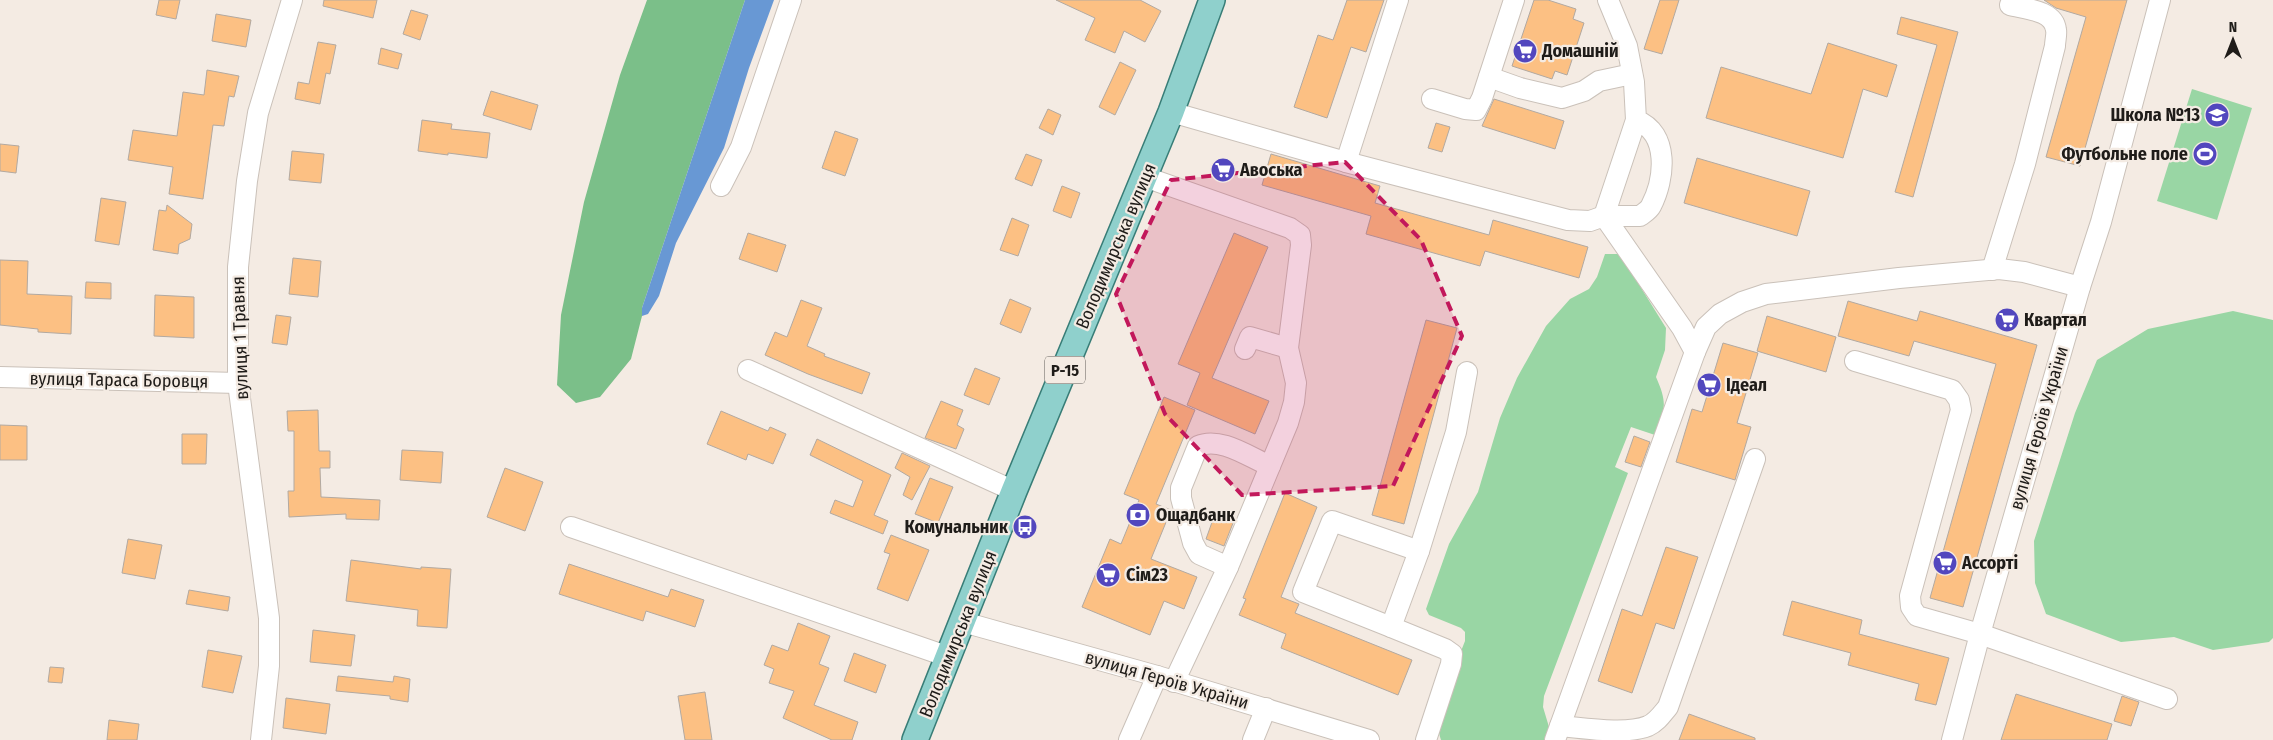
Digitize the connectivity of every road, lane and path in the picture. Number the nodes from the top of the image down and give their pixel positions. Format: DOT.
graph roads {
  1 [pos="292,0"];
  2 [pos="791,0"];
  3 [pos="1212,0"];
  4 [pos="1398,0"];
  5 [pos="1514,0"];
  6 [pos="1608,0"];
  7 [pos="2160,0"];
  8 [pos="2005,2"];
  9 [pos="1632,74"];
  10 [pos="1489,77"];
  11 [pos="1432,99"];
  12 [pos="1171,112"];
  13 [pos="1636,120"];
  14 [pos="1346,162"];
  15 [pos="1145,177"];
  16 [pos="721,186"];
  17 [pos="1604,216"];
  18 [pos="1992,270"];
  19 [pos="2080,287"];
  20 [pos="1288,348"];
  21 [pos="1245,349"];
  22 [pos="1695,352"];
  23 [pos="1855,361"];
  24 [pos="748,370"];
  25 [pos="1467,372"];
  26 [pos="0,377"];
  27 [pos="238,383"];
  28 [pos="1755,459"];
  29 [pos="1270,466"];
  30 [pos="1014,492"];
  31 [pos="571,527"];
  32 [pos="1419,551"];
  33 [pos="1228,567"];
  34 [pos="963,622"];
  35 [pos="1391,627"];
  36 [pos="1980,634"];
  37 [pos="949,657"];
  38 [pos="1165,679"];
  39 [pos="2167,699"];
  40 [pos="1266,708"];
  41 [pos="1557,733"];
  42 [pos="261,740"];
  43 [pos="915,740"];
  44 [pos="1129,740"];
  45 [pos="1253,740"];
  46 [pos="1369,740"];
  47 [pos="1426,740"];
  48 [pos="1952,740"];
  1 -- 27 [label="street, вулиця 1 Травня"];
  2 -- 16 [label="street"];
  3 -- 12 [label="main road, Володимирська вулиця / Р-15"];
  4 -- 14 [label="street"];
  5 -- 10 [label="street"];
  6 -- 9 [label="street"];
  7 -- 19 [label="street, вулиця Героїв України"];
  8 -- 18 [label="street"];
  9 -- 10 [label="street"];
  9 -- 13 [label="street"];
  10 -- 11 [label="street"];
  12 -- 14 [label="street"];
  12 -- 15 [label="main road, Володимирська вулиця / Р-15"];
  13 -- 17 [label="street"];
  13 -- 17 [label="street"];
  14 -- 17 [label="street"];
  15 -- 20 [label="street"];
  15 -- 30 [label="main road, Володимирська вулиця / Р-15"];
  17 -- 22 [label="street"];
  18 -- 19 [label="street"];
  18 -- 22 [label="street"];
  19 -- 36 [label="street, вулиця Героїв України"];
  20 -- 21 [label="street"];
  20 -- 29 [label="street"];
  22 -- 41 [label="street"];
  23 -- 36 [label="street"];
  24 -- 30 [label="street"];
  25 -- 32 [label="street"];
  26 -- 27 [label="street, вулиця Тараса Боровця"];
  27 -- 42 [label="street, вулиця 1 Травня"];
  28 -- 41 [label="street"];
  29 -- 33 [label="street"];
  29 -- 33 [label="street"];
  30 -- 34 [label="main road, Володимирська вулиця / Р-15"];
  31 -- 37 [label="street"];
  32 -- 35 [label="street"];
  32 -- 35 [label="street"];
  33 -- 38 [label="street"];
  34 -- 37 [label="main road, Володимирська вулиця / Р-15"];
  34 -- 38 [label="street, вулиця Героїв України"];
  35 -- 47 [label="street"];
  36 -- 39 [label="street"];
  36 -- 48 [label="street, вулиця Героїв України"];
  37 -- 43 [label="main road, Володимирська вулиця / Р-15"];
  38 -- 40 [label="street, вулиця Героїв України"];
  38 -- 44 [label="street"];
  40 -- 45 [label="street"];
  40 -- 46 [label="street, вулиця Героїв України"];
}
